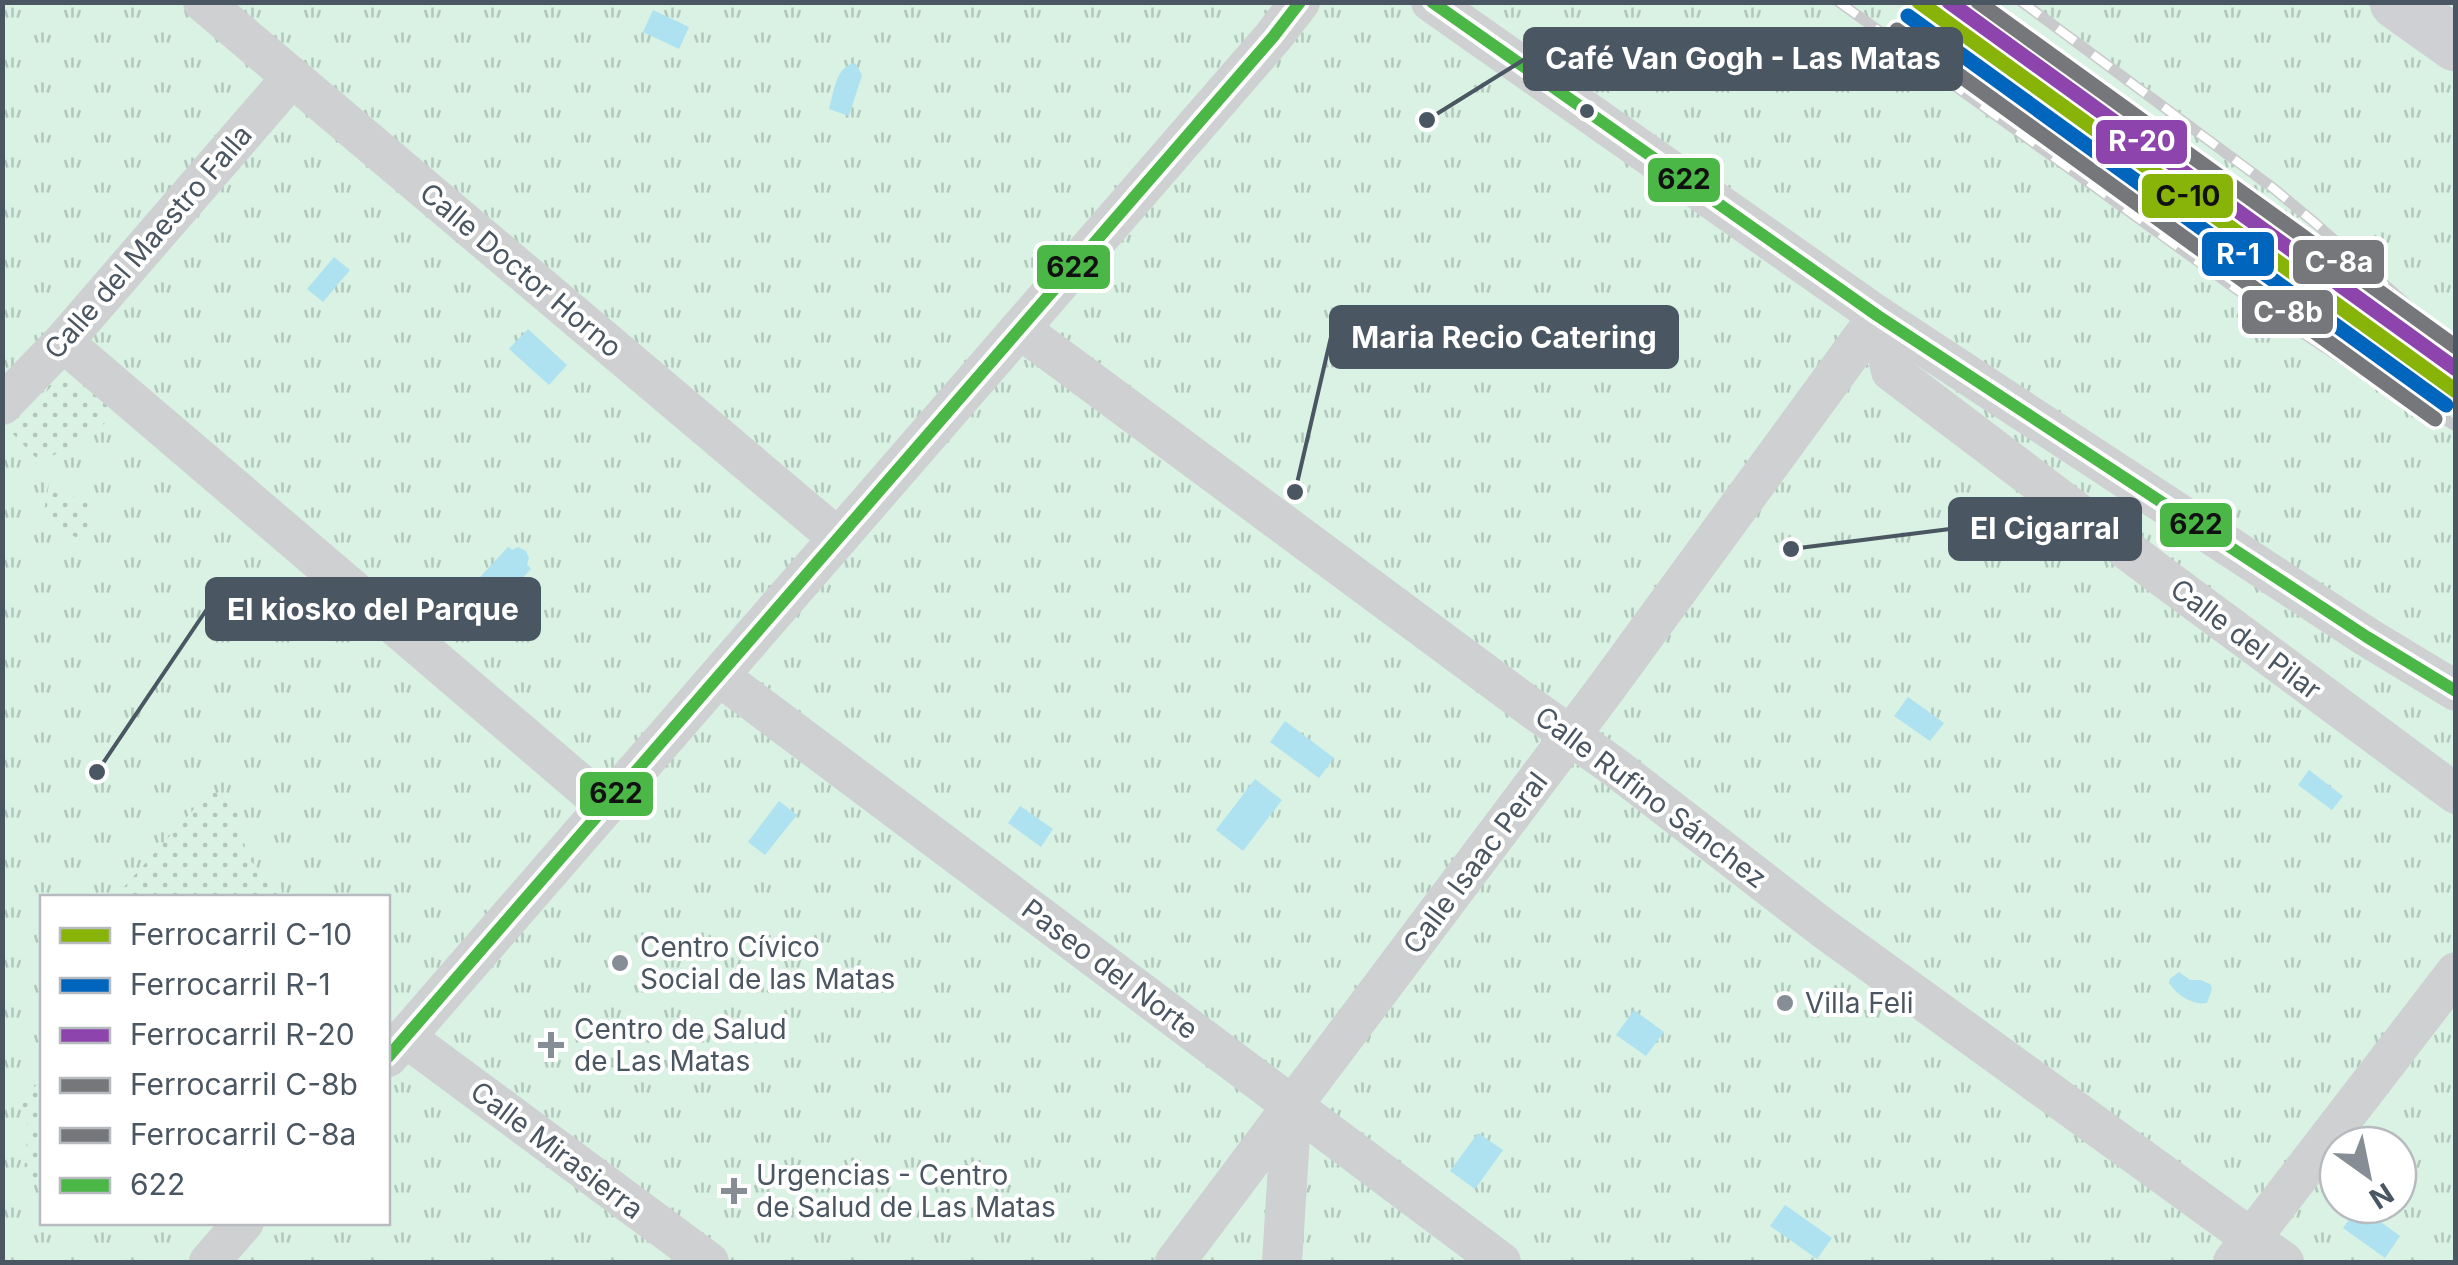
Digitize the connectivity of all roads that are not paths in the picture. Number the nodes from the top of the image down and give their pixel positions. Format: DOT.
graph roads {
  1 [pos="203,2"];
  2 [pos="1300,2"];
  3 [pos="1431,2"];
  4 [pos="2397,2"];
  5 [pos="2456,44"];
  6 [pos="292,77"];
  7 [pos="1878,316"];
  8 [pos="1020,329"];
  9 [pos="63,342"];
  10 [pos="2,406"];
  11 [pos="838,538"];
  12 [pos="719,676"];
  13 [pos="2456,691"];
  14 [pos="1571,736"];
  15 [pos="2456,794"];
  16 [pos="606,806"];
  17 [pos="2456,972"];
  18 [pos="396,1047"];
  19 [pos="1292,1104"];
  20 [pos="241,1225"];
  21 [pos="2242,1250"];
  22 [pos="209,1262"];
  23 [pos="708,1262"];
  24 [pos="1175,1262"];
  25 [pos="1282,1262"];
  26 [pos="1502,1262"];
  27 [pos="2284,1262"];
  1 -- 6 [label="street, Calle Doctor Horno"];
  2 -- 8 [label="street"];
  3 -- 7 [label="street"];
  4 -- 5 [label="street"];
  6 -- 9 [label="street, Calle del Maestro Falla"];
  6 -- 11 [label="street, Calle Doctor Horno"];
  7 -- 13 [label="street"];
  7 -- 14 [label="street, Calle Isaac Peral"];
  7 -- 15 [label="street, Calle del Pilar"];
  8 -- 11 [label="street"];
  8 -- 14 [label="street, Calle Rufino Sánchez"];
  9 -- 10 [label="street, Calle del Maestro Falla"];
  9 -- 16 [label="street"];
  11 -- 12 [label="street"];
  12 -- 16 [label="street"];
  12 -- 19 [label="street, Paseo del Norte"];
  14 -- 19 [label="street, Calle Isaac Peral"];
  14 -- 21 [label="street, Calle Rufino Sánchez"];
  16 -- 18 [label="street"];
  17 -- 21 [label="street"];
  18 -- 23 [label="street, Calle Mirasierra"];
  19 -- 24 [label="street, Calle Isaac Peral"];
  19 -- 25 [label="street"];
  19 -- 26 [label="street, Paseo del Norte"];
  20 -- 22 [label="street"];
  21 -- 27 [label="street, Calle Rufino Sánchez"];
}
